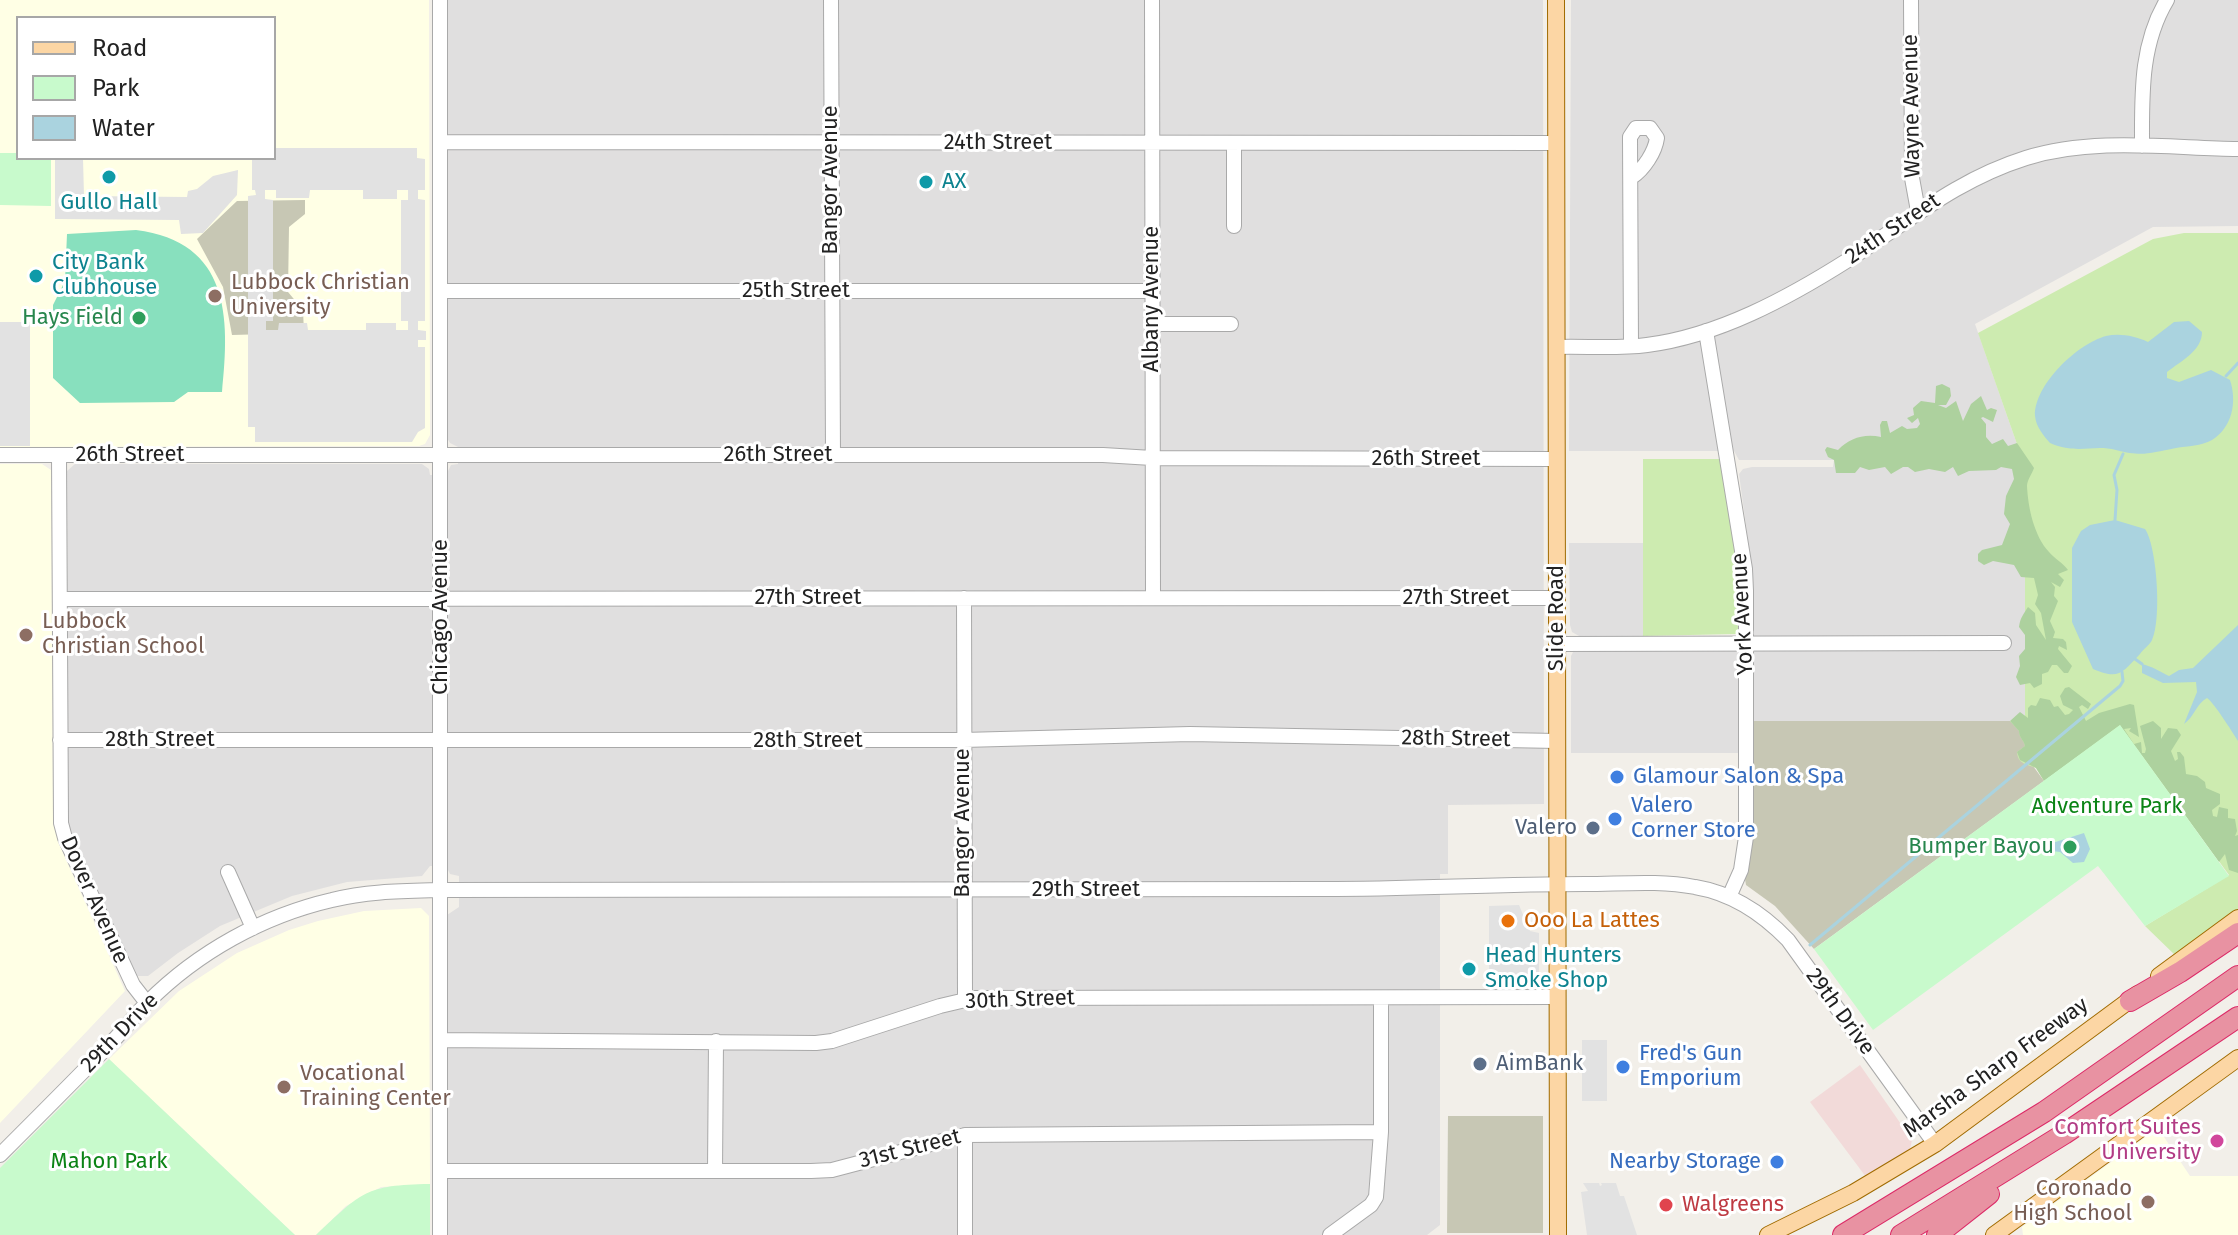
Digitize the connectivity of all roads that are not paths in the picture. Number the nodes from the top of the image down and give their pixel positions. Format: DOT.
graph roads {
  1 [pos="440,0"];
  2 [pos="831,0"];
  3 [pos="1152,0"];
  4 [pos="1556,0"];
  5 [pos="1911,0"];
  6 [pos="2167,0"];
  7 [pos="440,142"];
  8 [pos="831,142"];
  9 [pos="1152,143"];
  10 [pos="1234,143"];
  11 [pos="1556,143"];
  12 [pos="2142,146"];
  13 [pos="2238,149"];
  14 [pos="1632,177"];
  15 [pos="1918,211"];
  16 [pos="1234,226"];
  17 [pos="440,291"];
  18 [pos="832,291"];
  19 [pos="1152,291"];
  20 [pos="1152,324"];
  21 [pos="1231,324"];
  22 [pos="1706,331"];
  23 [pos="1631,346"];
  24 [pos="1556,347"];
  25 [pos="0,455"];
  26 [pos="59,455"];
  27 [pos="441,455"];
  28 [pos="833,455"];
  29 [pos="1152,458"];
  30 [pos="1556,459"];
  31 [pos="441,598"];
  32 [pos="964,598"];
  33 [pos="1153,598"];
  34 [pos="1557,598"];
  35 [pos="60,599"];
  36 [pos="1746,642"];
  37 [pos="2004,643"];
  38 [pos="1557,644"];
  39 [pos="60,740"];
  40 [pos="963,740"];
  41 [pos="441,741"];
  42 [pos="1557,741"];
  43 [pos="228,872"];
  44 [pos="1557,884"];
  45 [pos="441,890"];
  46 [pos="964,891"];
  47 [pos="1729,897"];
  48 [pos="2238,918"];
  49 [pos="253,928"];
  50 [pos="2238,933"];
  51 [pos="2238,976"];
  52 [pos="1558,997"];
  53 [pos="1381,998"];
  54 [pos="965,999"];
  55 [pos="2130,1001"];
  56 [pos="147,1003"];
  57 [pos="2238,1017"];
  58 [pos="440,1040"];
  59 [pos="716,1041"];
  60 [pos="2238,1058"];
  61 [pos="1381,1132"];
  62 [pos="2064,1134"];
  63 [pos="965,1135"];
  64 [pos="1935,1144"];
  65 [pos="0,1155"];
  66 [pos="440,1171"];
  67 [pos="715,1171"];
  68 [pos="2015,1229"];
  69 [pos="440,1235"];
  70 [pos="965,1235"];
  71 [pos="1330,1235"];
  72 [pos="1558,1235"];
  73 [pos="1768,1235"];
  74 [pos="1843,1235"];
  75 [pos="1901,1235"];
  76 [pos="1937,1235"];
  77 [pos="1994,1235"];
  1 -- 7 [label="street, Chicago Avenue"];
  2 -- 8 [label="street, Bangor Avenue"];
  3 -- 9 [label="street, Albany Avenue"];
  4 -- 11 [label="main road, Slide Road"];
  5 -- 15 [label="street, Wayne Avenue"];
  6 -- 12 [label="street"];
  7 -- 8 [label="street, 24th Street"];
  7 -- 17 [label="street, Chicago Avenue"];
  8 -- 9 [label="street, 24th Street"];
  8 -- 18 [label="street, Bangor Avenue"];
  9 -- 10 [label="street, 24th Street"];
  9 -- 19 [label="street, Albany Avenue"];
  10 -- 11 [label="street, 24th Street"];
  10 -- 16 [label="street"];
  11 -- 24 [label="main road, Slide Road"];
  12 -- 13 [label="street, 24th Street"];
  12 -- 15 [label="street, 24th Street"];
  14 -- 23 [label="street"];
  15 -- 22 [label="street, 24th Street"];
  17 -- 18 [label="street, 25th Street"];
  17 -- 27 [label="street, Chicago Avenue"];
  18 -- 19 [label="street, 25th Street"];
  18 -- 28 [label="street, Bangor Avenue"];
  19 -- 20 [label="street, Albany Avenue"];
  20 -- 21 [label="street"];
  20 -- 29 [label="street, Albany Avenue"];
  22 -- 23 [label="street, 24th Street"];
  22 -- 36 [label="street, York Avenue"];
  23 -- 24 [label="street, 24th Street"];
  24 -- 30 [label="main road, Slide Road"];
  25 -- 26 [label="street, 26th Street"];
  26 -- 27 [label="street, 26th Street"];
  26 -- 35 [label="street, Dover Avenue"];
  27 -- 28 [label="street, 26th Street"];
  27 -- 31 [label="street, Chicago Avenue"];
  28 -- 29 [label="street, 26th Street"];
  29 -- 30 [label="street, 26th Street"];
  29 -- 33 [label="street, Albany Avenue"];
  30 -- 34 [label="main road, Slide Road"];
  31 -- 32 [label="street, 27th Street"];
  31 -- 35 [label="street, 27th Street"];
  31 -- 41 [label="street, Chicago Avenue"];
  32 -- 33 [label="street, 27th Street"];
  32 -- 40 [label="street, Bangor Avenue"];
  33 -- 34 [label="street, 27th Street"];
  34 -- 38 [label="main road, Slide Road"];
  35 -- 39 [label="street, Dover Avenue"];
  36 -- 37 [label="street"];
  36 -- 38 [label="street"];
  36 -- 47 [label="street, York Avenue"];
  38 -- 42 [label="main road, Slide Road"];
  39 -- 41 [label="street, 28th Street"];
  39 -- 56 [label="street, Dover Avenue"];
  40 -- 41 [label="street, 28th Street"];
  40 -- 42 [label="street, 28th Street"];
  40 -- 46 [label="street, Bangor Avenue"];
  41 -- 45 [label="street, Chicago Avenue"];
  42 -- 44 [label="main road, Slide Road"];
  43 -- 49 [label="street"];
  44 -- 46 [label="street, 29th Street"];
  44 -- 47 [label="street, 29th Street"];
  44 -- 52 [label="main road, Slide Road"];
  45 -- 46 [label="street, 29th Street"];
  45 -- 49 [label="street, 29th Drive"];
  45 -- 58 [label="street, Chicago Avenue"];
  46 -- 54 [label="street, Bangor Avenue"];
  47 -- 64 [label="street, 29th Drive"];
  48 -- 55 [label="main road, Marsha Sharp Freeway"];
  49 -- 56 [label="street, 29th Drive"];
  50 -- 55 [label="highway"];
  51 -- 74 [label="highway"];
  52 -- 53 [label="street, 30th Street"];
  52 -- 72 [label="main road, Slide Road"];
  53 -- 54 [label="street, 30th Street"];
  53 -- 61 [label="street"];
  54 -- 59 [label="street, 30th Street"];
  55 -- 64 [label="main road, Marsha Sharp Freeway"];
  56 -- 65 [label="street, 29th Drive"];
  57 -- 62 [label="highway"];
  58 -- 59 [label="street, 30th Street"];
  58 -- 66 [label="street, Chicago Avenue"];
  59 -- 67 [label="street"];
  60 -- 68 [label="main road"];
  61 -- 63 [label="street, 31st Street"];
  61 -- 71 [label="street"];
  62 -- 75 [label="highway"];
  62 -- 76 [label="highway"];
  63 -- 67 [label="street, 31st Street"];
  63 -- 70 [label="street"];
  64 -- 73 [label="main road, Marsha Sharp Freeway"];
  66 -- 67 [label="street, 31st Street"];
  66 -- 69 [label="street, Chicago Avenue"];
  68 -- 77 [label="main road"];
}
